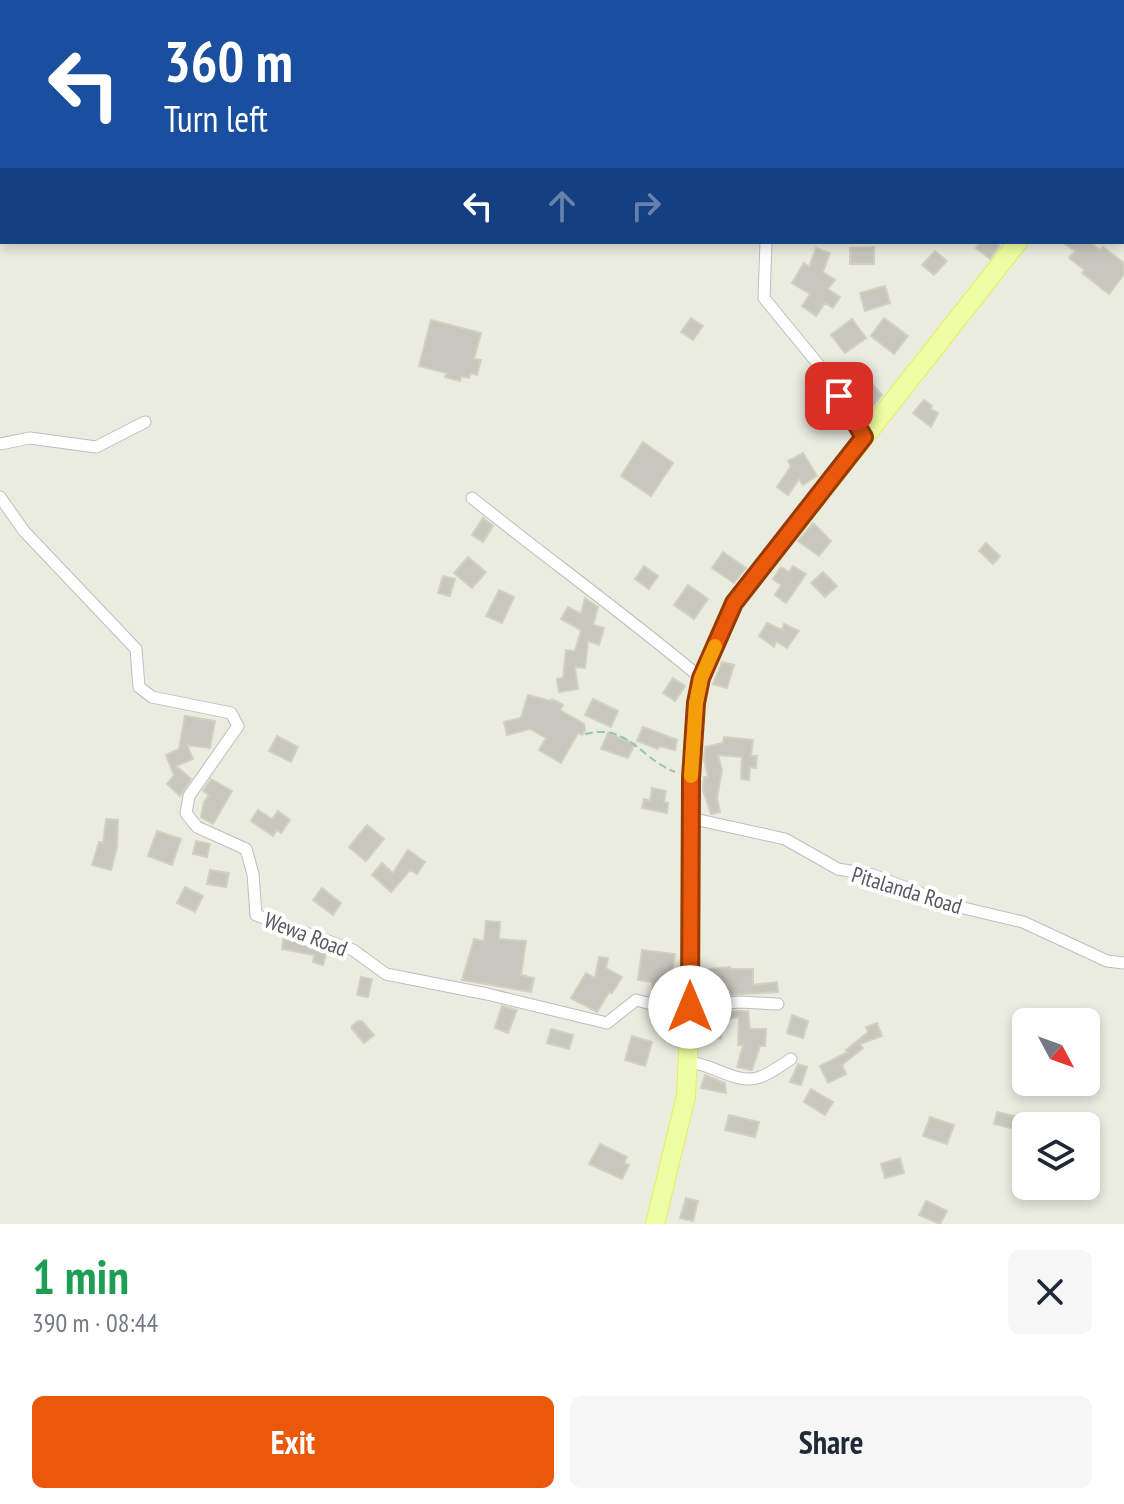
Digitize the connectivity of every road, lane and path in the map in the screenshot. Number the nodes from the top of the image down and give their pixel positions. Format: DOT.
graph roads {
  1 [pos="766,244"];
  2 [pos="1016,244"];
  3 [pos="145,422"];
  4 [pos="864,437"];
  5 [pos="0,444"];
  6 [pos="0,497"];
  7 [pos="472,498"];
  8 [pos="701,678"];
  9 [pos="585,734"];
  10 [pos="691,778"];
  11 [pos="690,818"];
  12 [pos="1124,963"];
  13 [pos="778,1004"];
  14 [pos="690,1010"];
  15 [pos="791,1059"];
  16 [pos="688,1062"];
  17 [pos="655,1224"];
  1 -- 4 [label="street"];
  2 -- 4 [label="main road"];
  3 -- 5 [label="street"];
  4 -- 8 [label="main road"];
  6 -- 14 [label="street, Wewa Road"];
  7 -- 8 [label="street"];
  8 -- 10 [label="main road"];
  9 -- 10 [label="path"];
  10 -- 11 [label="main road"];
  11 -- 12 [label="street, Pitalanda Road"];
  11 -- 14 [label="main road"];
  13 -- 14 [label="street"];
  14 -- 16 [label="main road"];
  15 -- 16 [label="street"];
  16 -- 17 [label="main road"];
}
